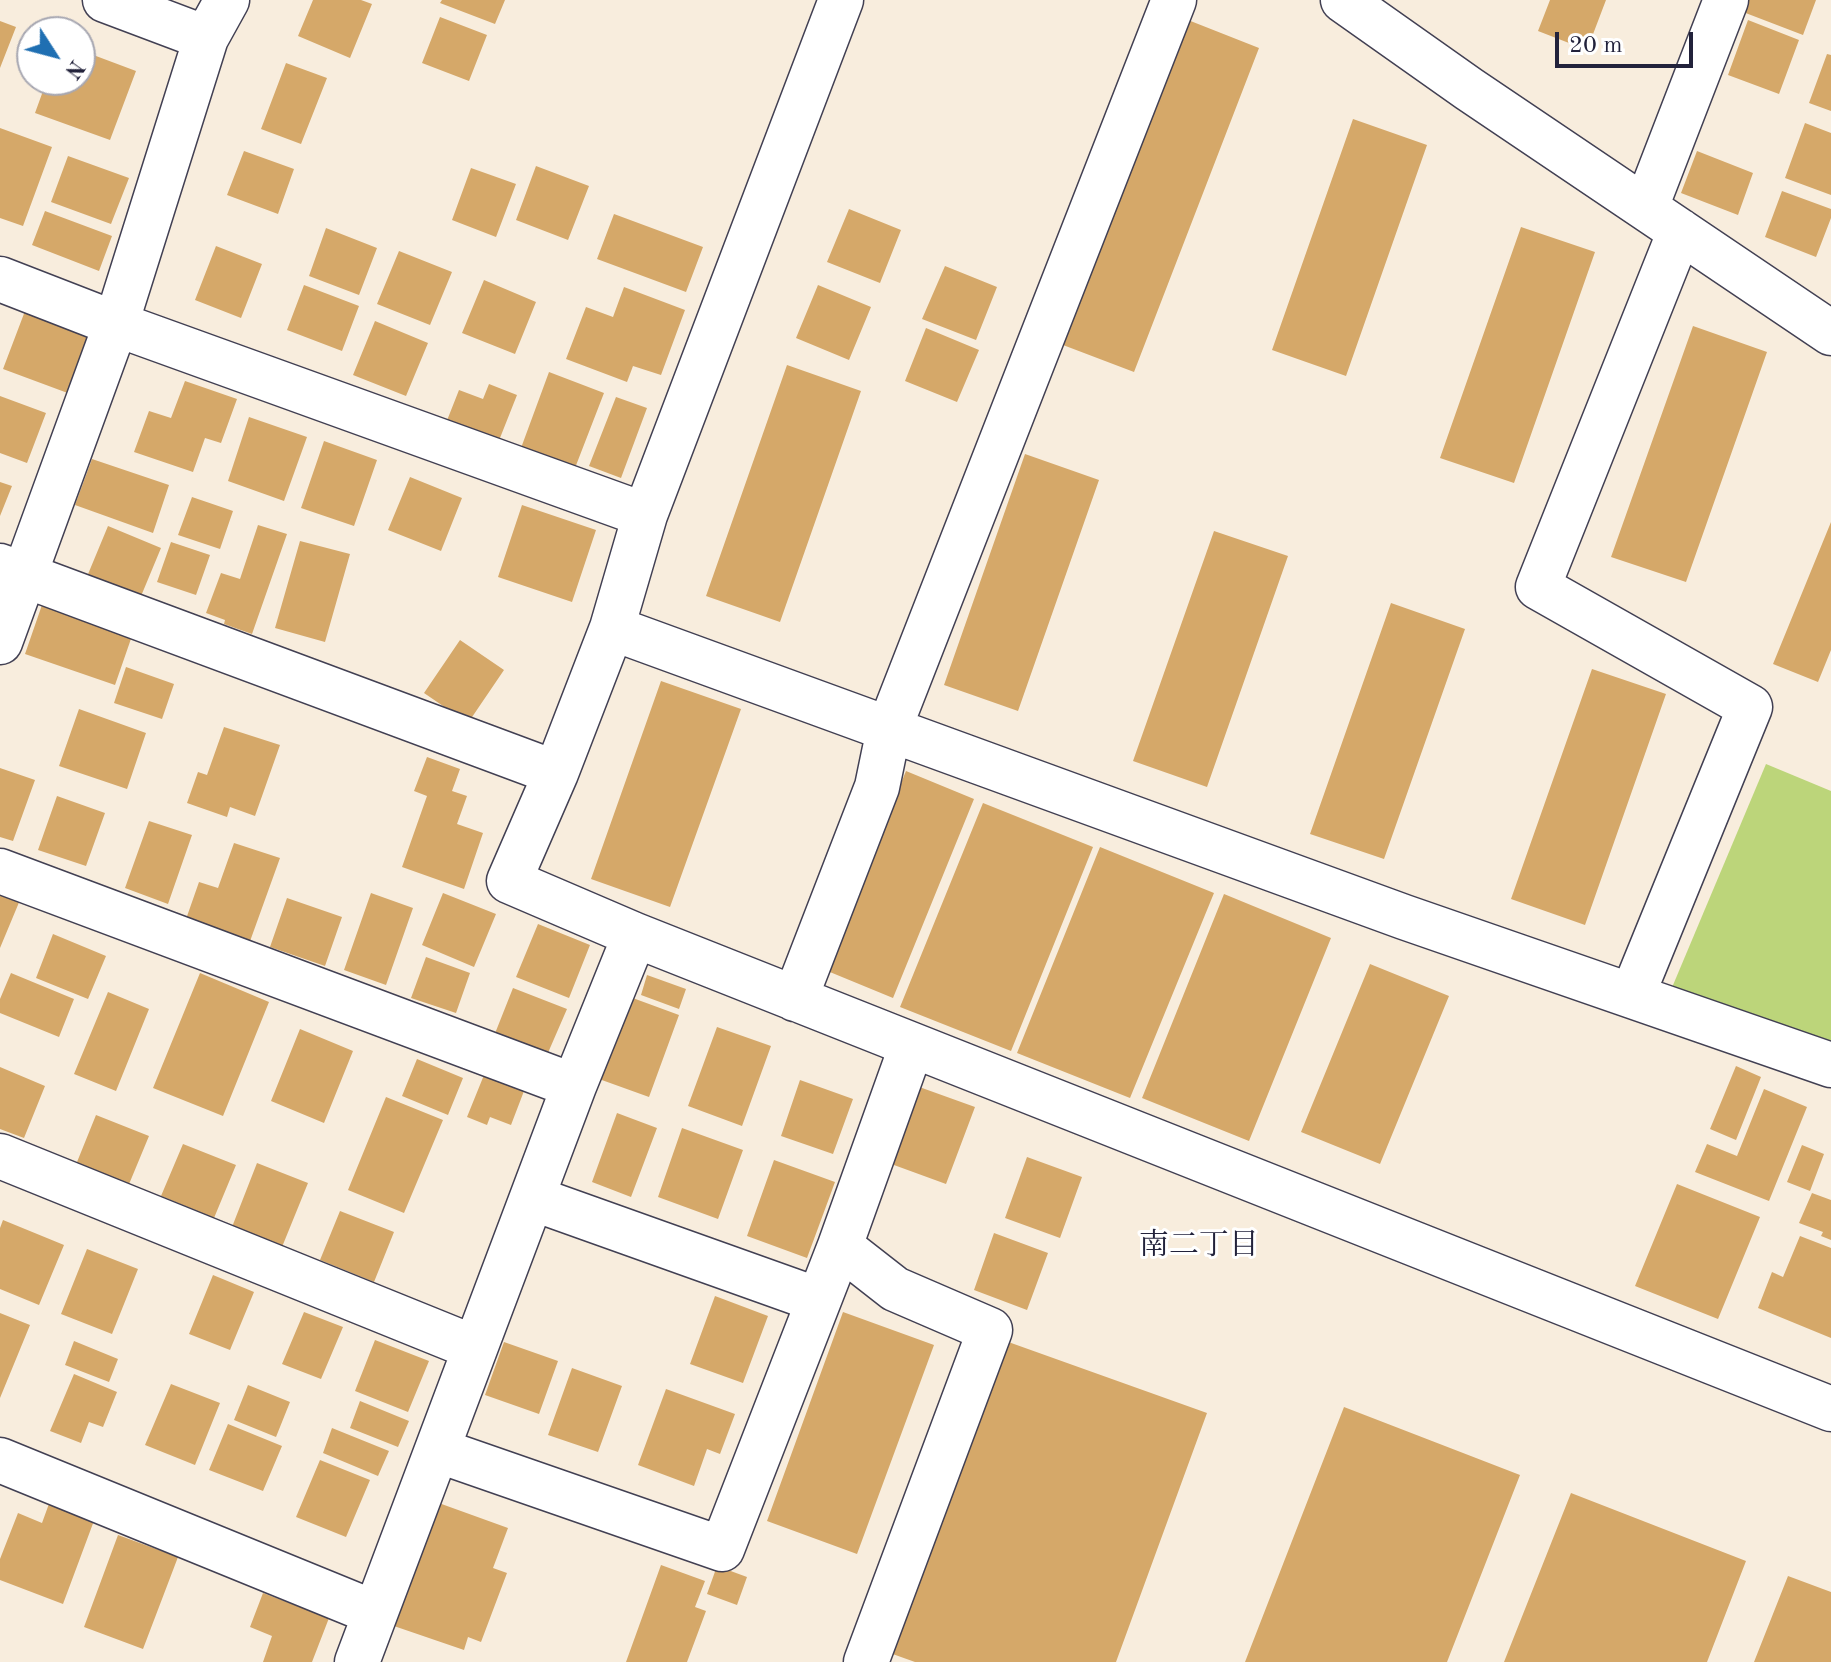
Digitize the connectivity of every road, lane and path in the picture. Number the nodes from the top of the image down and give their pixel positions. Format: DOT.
graph roads {
  1 [pos="105,0"];
  2 [pos="227,0"];
  3 [pos="841,0"];
  4 [pos="1174,0"];
  5 [pos="1343,0"];
  6 [pos="1726,0"];
  7 [pos="206,38"];
  8 [pos="1663,219"];
  9 [pos="0,279"];
  10 [pos="116,324"];
  11 [pos="1831,333"];
  12 [pos="645,515"];
  13 [pos="12,570"];
  14 [pos="612,628"];
  15 [pos="0,642"];
  16 [pos="889,729"];
  17 [pos="556,773"];
  18 [pos="0,871"];
  19 [pos="635,935"];
  20 [pos="1632,996"];
  21 [pos="795,999"];
  22 [pos="912,1045"];
  23 [pos="1831,1065"];
  24 [pos="574,1086"];
  25 [pos="0,1156"];
  26 [pos="532,1198"];
  27 [pos="840,1246"];
  28 [pos="818,1300"];
  29 [pos="475,1348"];
  30 [pos="1831,1409"];
  31 [pos="437,1450"];
  32 [pos="0,1460"];
  33 [pos="375,1613"];
  34 [pos="357,1662"];
  35 [pos="866,1662"];
  1 -- 7 [label="street"];
  2 -- 7 [label="street"];
  3 -- 12 [label="street"];
  4 -- 16 [label="street"];
  5 -- 8 [label="street"];
  6 -- 8 [label="street"];
  7 -- 10 [label="street"];
  8 -- 11 [label="street"];
  8 -- 20 [label="street"];
  9 -- 10 [label="street"];
  10 -- 12 [label="street"];
  10 -- 13 [label="street"];
  12 -- 14 [label="street"];
  13 -- 15 [label="street"];
  13 -- 17 [label="street"];
  14 -- 16 [label="street"];
  14 -- 17 [label="street"];
  16 -- 20 [label="street"];
  16 -- 21 [label="street"];
  17 -- 19 [label="street"];
  18 -- 24 [label="street"];
  19 -- 21 [label="street"];
  19 -- 24 [label="street"];
  20 -- 23 [label="street"];
  21 -- 22 [label="street"];
  22 -- 27 [label="street"];
  22 -- 30 [label="street"];
  24 -- 26 [label="street"];
  25 -- 29 [label="street"];
  26 -- 28 [label="street"];
  26 -- 29 [label="street"];
  27 -- 28 [label="street"];
  27 -- 35 [label="street"];
  28 -- 31 [label="street"];
  29 -- 31 [label="street"];
  31 -- 33 [label="street"];
  32 -- 33 [label="street"];
  33 -- 34 [label="street"];
}
